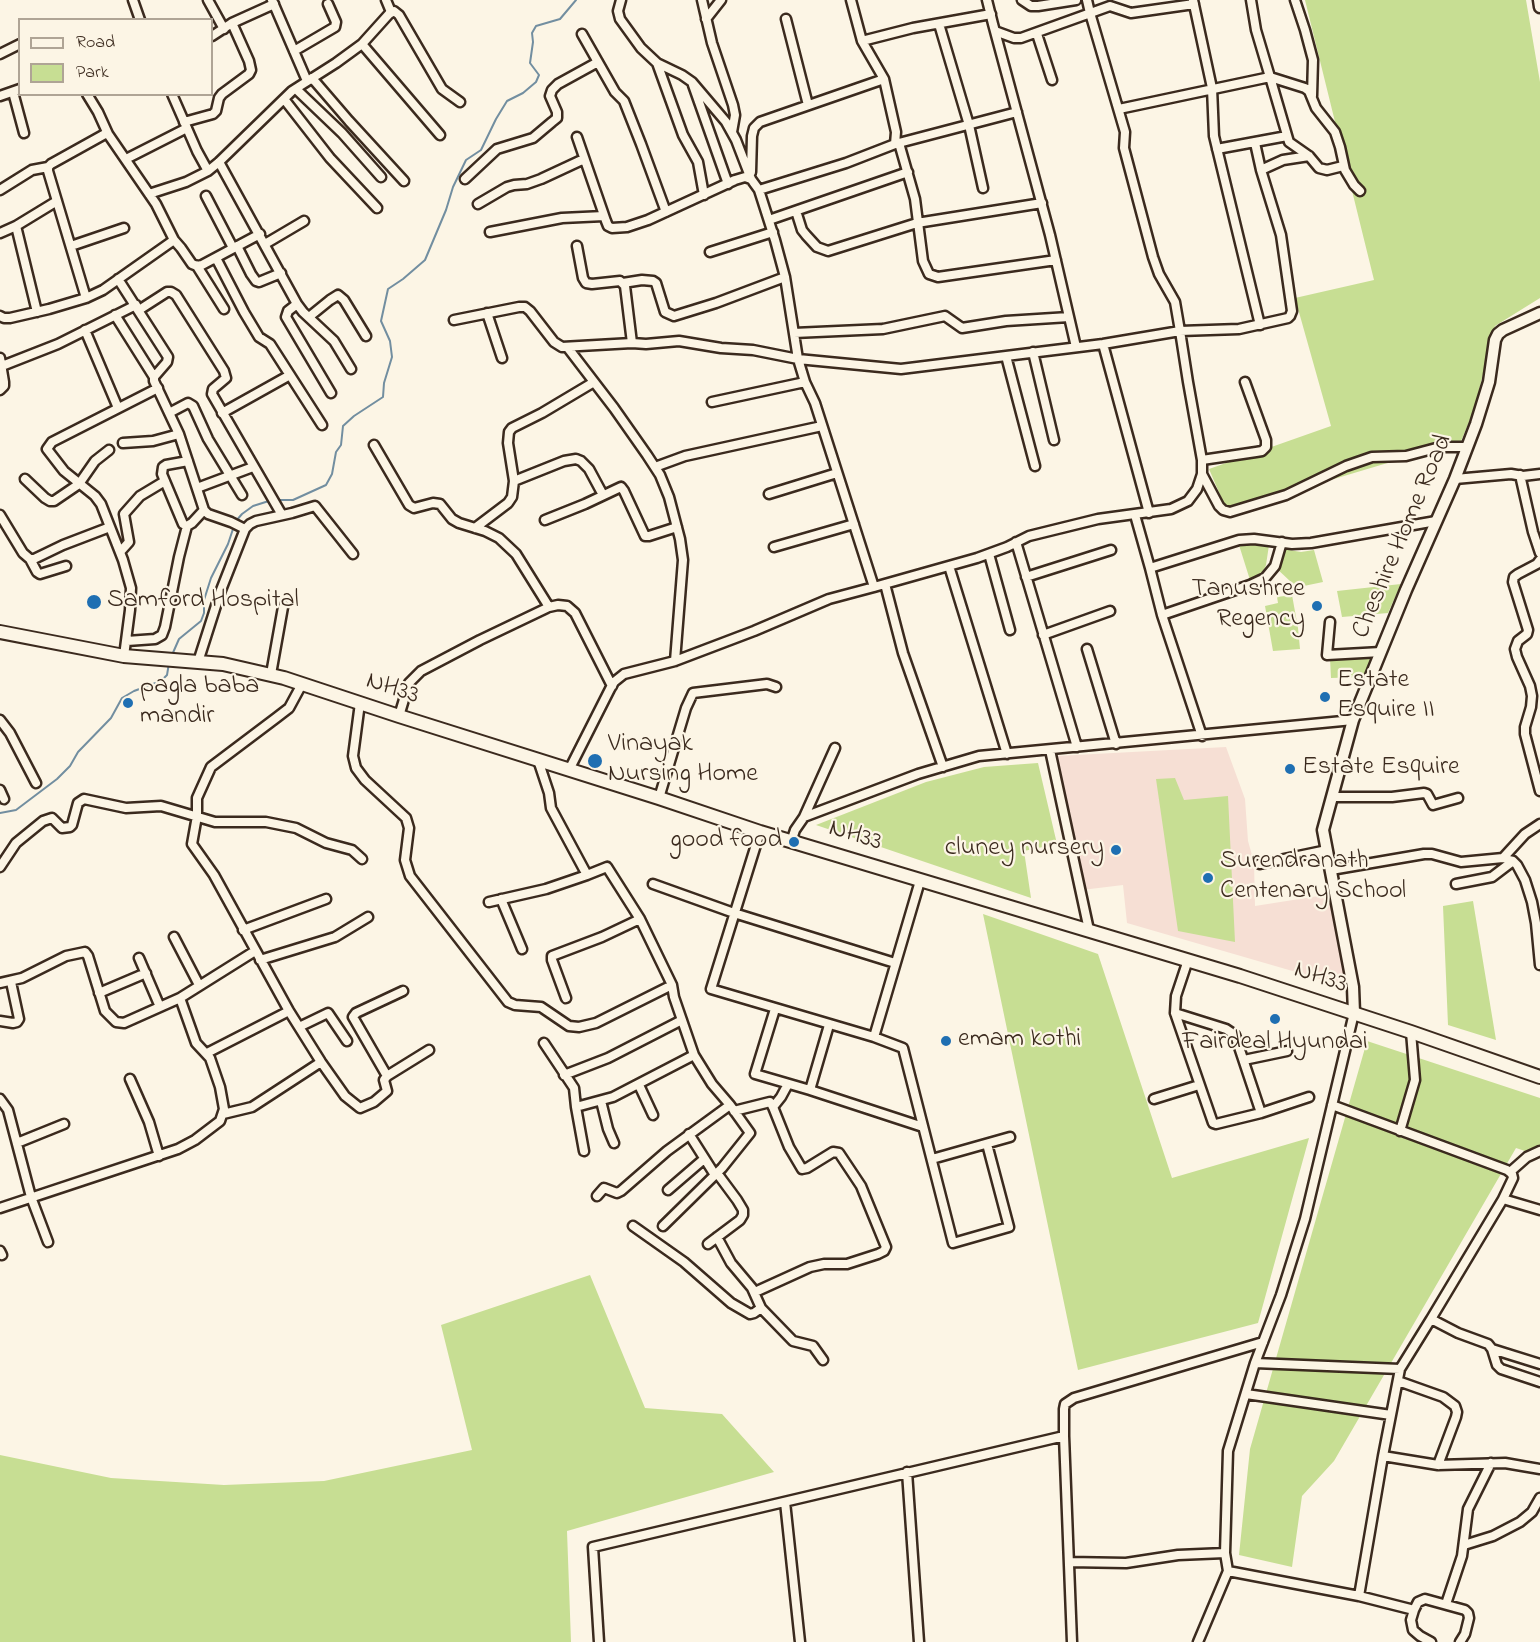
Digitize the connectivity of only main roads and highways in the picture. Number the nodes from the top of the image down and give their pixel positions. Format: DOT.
graph roads {
  1 [pos="0,632"];
  2 [pos="1540,1077"];
  1 -- 2 [label="main road, NH33"];
}
